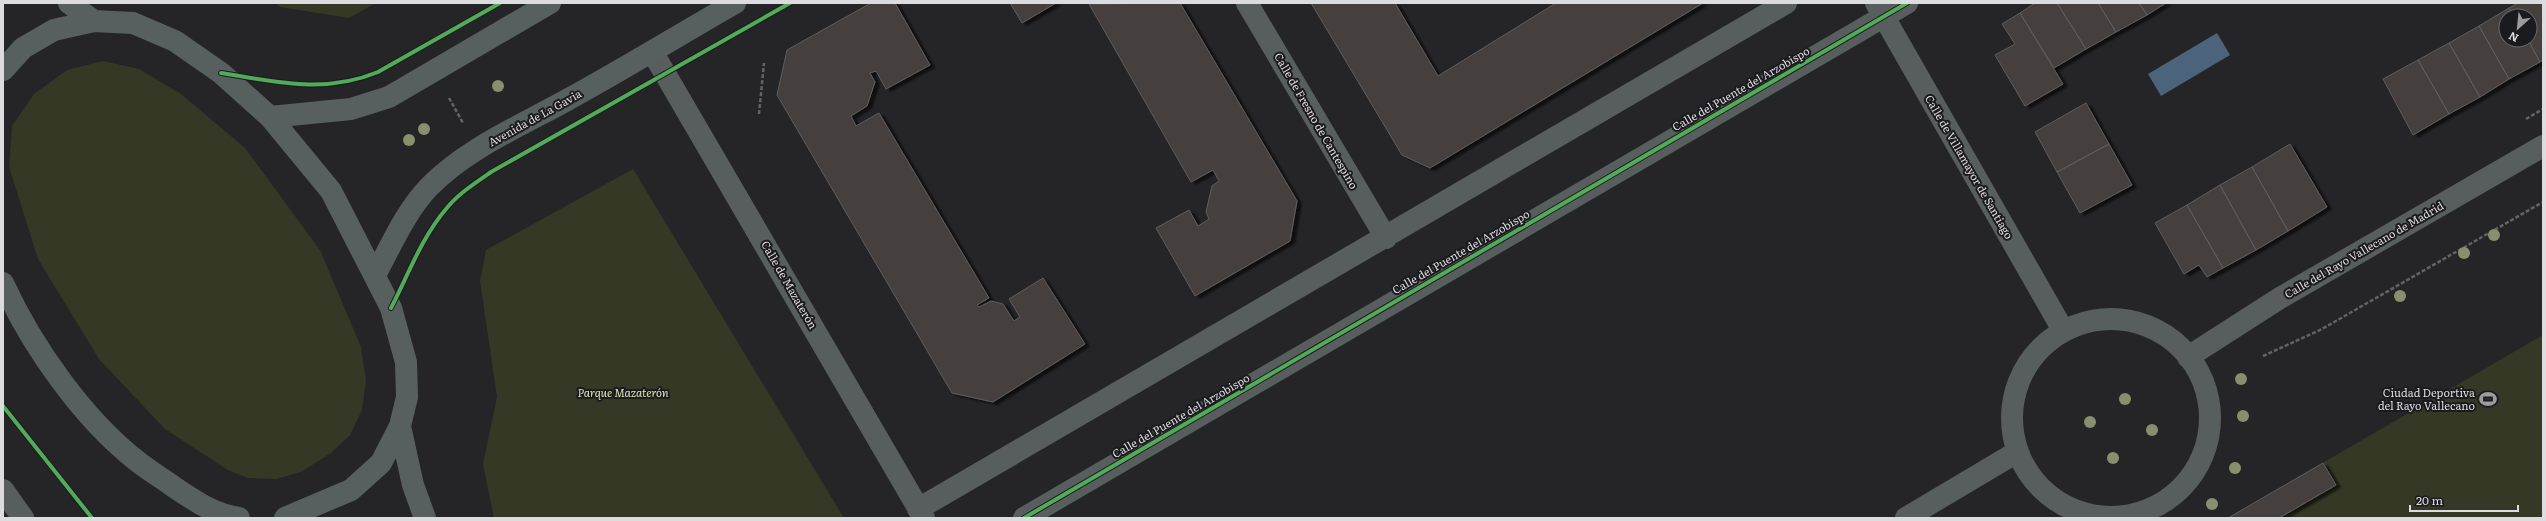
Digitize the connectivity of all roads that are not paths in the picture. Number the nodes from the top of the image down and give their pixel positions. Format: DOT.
graph roads {
  1 [pos="69,3"];
  2 [pos="550,3"];
  3 [pos="735,3"];
  4 [pos="1247,3"];
  5 [pos="1786,3"];
  6 [pos="1907,3"];
  7 [pos="1880,10"];
  8 [pos="94,21"];
  9 [pos="653,53"];
  10 [pos="3,70"];
  11 [pos="270,117"];
  12 [pos="2543,146"];
  13 [pos="1386,238"];
  14 [pos="375,275"];
  15 [pos="3,283"];
  16 [pos="2063,330"];
  17 [pos="2188,357"];
  18 [pos="400,426"];
  19 [pos="2017,452"];
  20 [pos="3,490"];
  21 [pos="2161,512"];
  22 [pos="921,514"];
  23 [pos="24,518"];
  24 [pos="238,518"];
  25 [pos="286,518"];
  26 [pos="425,518"];
  27 [pos="1024,518"];
  28 [pos="1906,518"];
  1 -- 8 [label="main road"];
  2 -- 11 [label="main road"];
  3 -- 9 [label="main road, Avenida de La Gavia"];
  4 -- 13 [label="street, Calle de Fresno de Cantespino"];
  5 -- 13 [label="street"];
  6 -- 7 [label="street, Calle del Puente del Arzobispo"];
  7 -- 16 [label="street, Calle de Villamayor de Santiago"];
  7 -- 27 [label="street, Calle del Puente del Arzobispo"];
  8 -- 10 [label="main road"];
  8 -- 11 [label="main road"];
  9 -- 14 [label="main road, Avenida de La Gavia"];
  9 -- 22 [label="street, Calle de Mazaterón"];
  11 -- 14 [label="main road"];
  12 -- 17 [label="street, Calle del Rayo Vallecano de Madrid"];
  13 -- 22 [label="street"];
  14 -- 18 [label="main road"];
  15 -- 24 [label="main road"];
  16 -- 17 [label="street"];
  16 -- 19 [label="street"];
  17 -- 21 [label="street"];
  18 -- 25 [label="main road"];
  18 -- 26 [label="main road"];
  19 -- 21 [label="street"];
  19 -- 28 [label="street"];
  20 -- 23 [label="street"];
}
